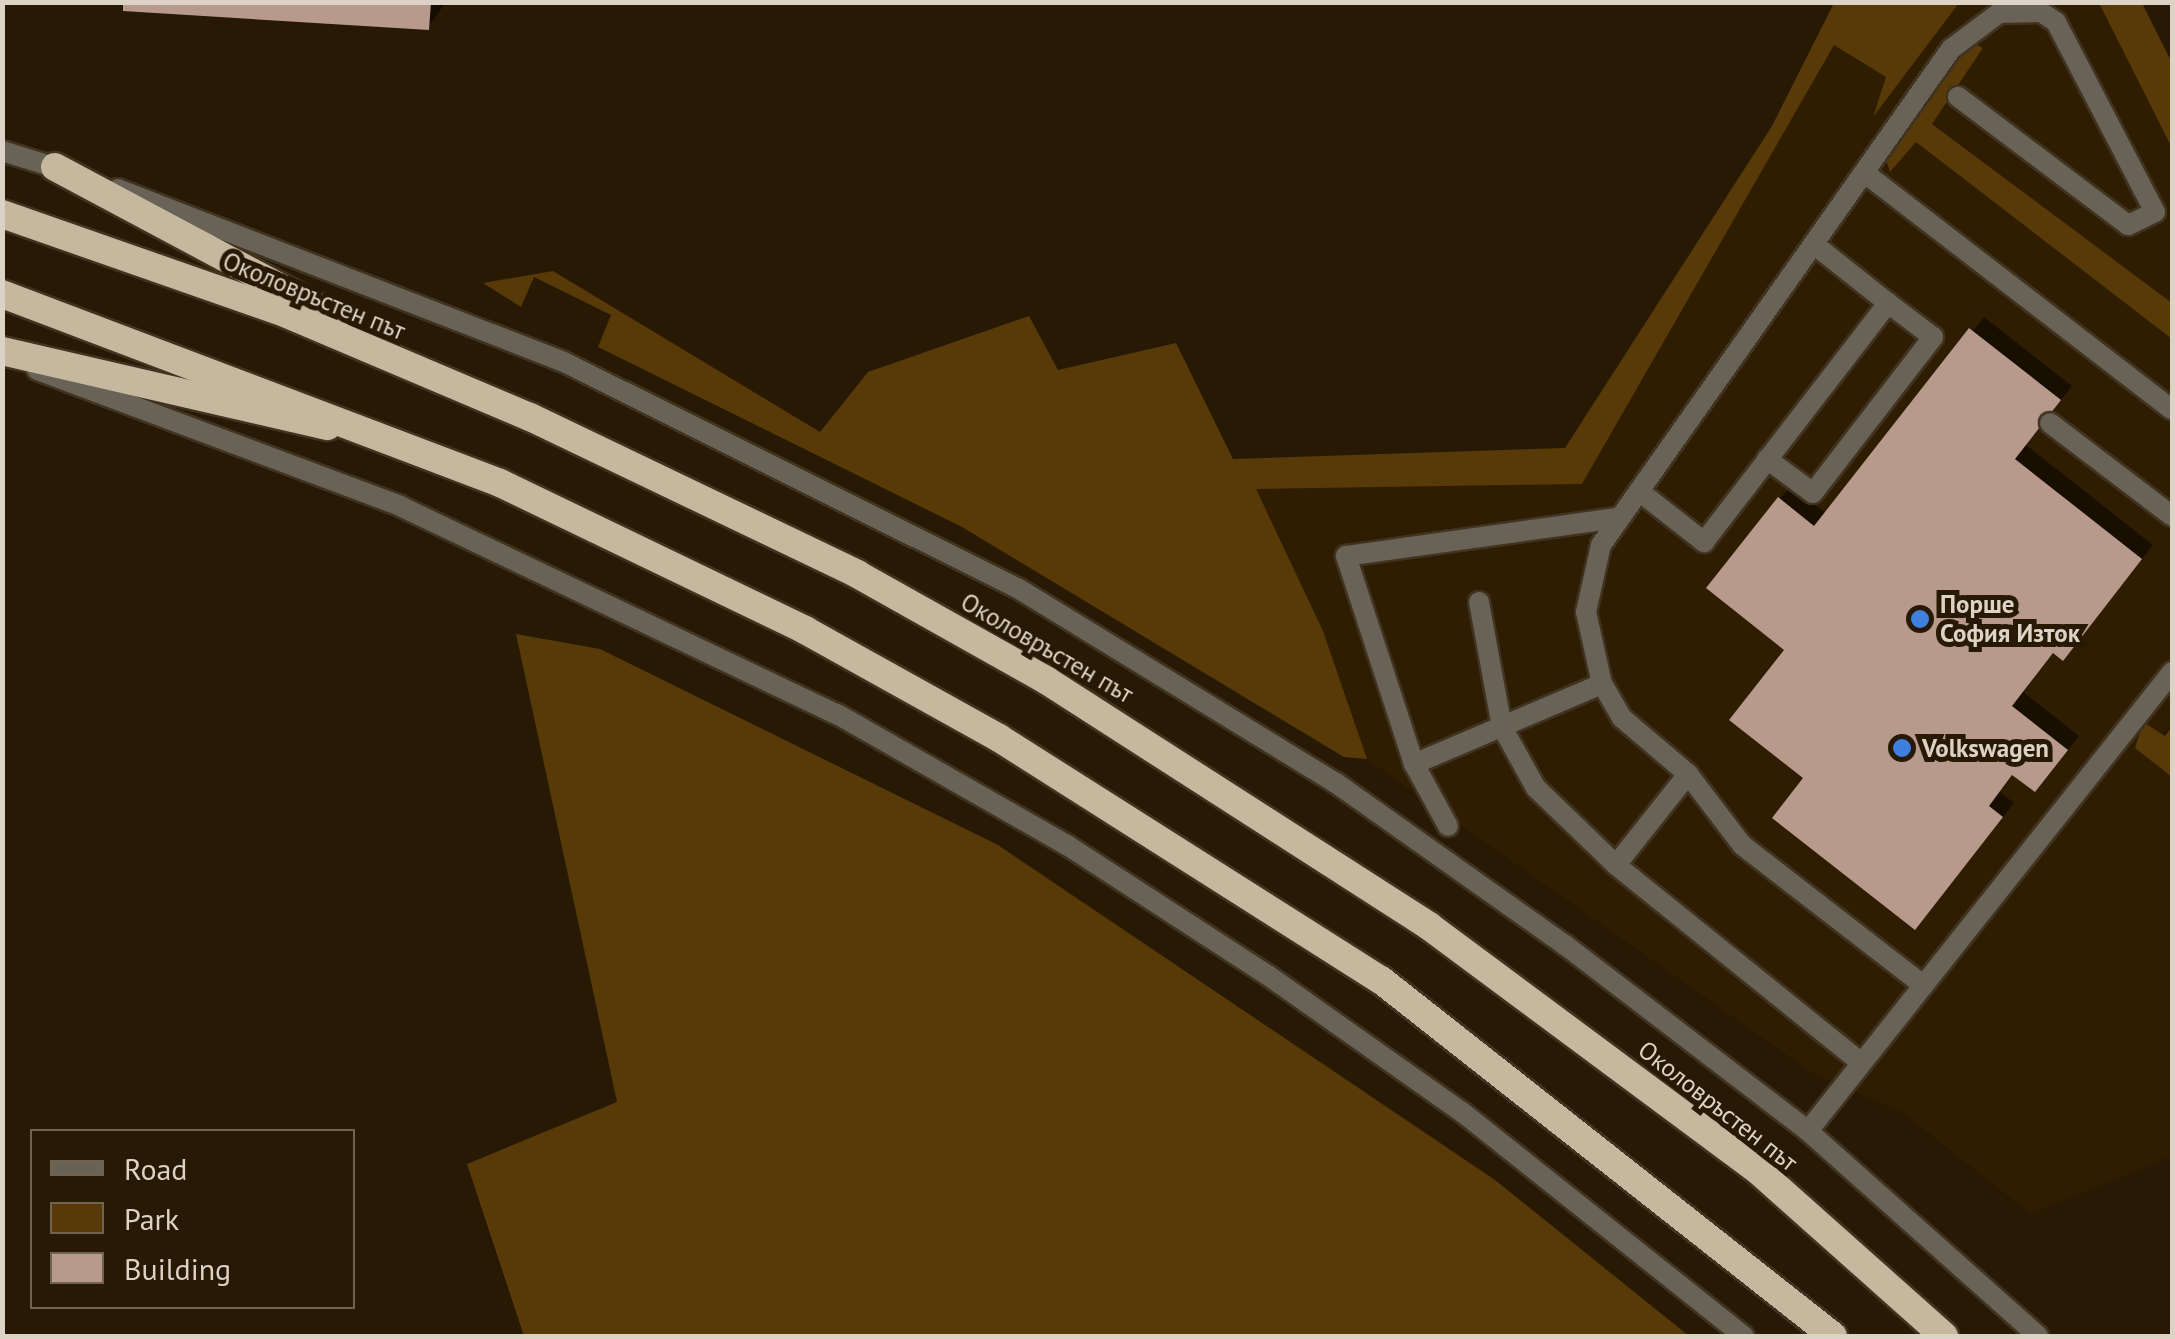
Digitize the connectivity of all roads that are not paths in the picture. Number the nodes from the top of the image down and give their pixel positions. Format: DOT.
graph roads {
  1 [pos="1958,97"];
  2 [pos="2,150"];
  3 [pos="55,167"];
  4 [pos="1866,174"];
  5 [pos="2,214"];
  6 [pos="1816,246"];
  7 [pos="2,294"];
  8 [pos="1888,302"];
  9 [pos="2,354"];
  10 [pos="482,396"];
  11 [pos="2172,410"];
  12 [pos="2050,424"];
  13 [pos="416,447"];
  14 [pos="1768,459"];
  15 [pos="1639,492"];
  16 [pos="2172,516"];
  17 [pos="1617,518"];
  18 [pos="1479,602"];
  19 [pos="2172,672"];
  20 [pos="1602,684"];
  21 [pos="1502,727"];
  22 [pos="1414,764"];
  23 [pos="1688,774"];
  24 [pos="1448,826"];
  25 [pos="1616,865"];
  26 [pos="1923,985"];
  27 [pos="1861,1064"];
  28 [pos="1808,1131"];
  29 [pos="1744,1336"];
  30 [pos="1833,1336"];
  31 [pos="1944,1336"];
  32 [pos="2038,1336"];
  1 -- 4 [label="street"];
  2 -- 3 [label="street"];
  3 -- 10 [label="highway"];
  3 -- 28 [label="street"];
  4 -- 6 [label="street"];
  4 -- 11 [label="street"];
  5 -- 10 [label="highway, Околовръстен път"];
  6 -- 8 [label="street"];
  6 -- 15 [label="street"];
  7 -- 13 [label="highway"];
  8 -- 14 [label="street"];
  8 -- 14 [label="street"];
  9 -- 13 [label="highway"];
  9 -- 29 [label="street"];
  10 -- 31 [label="highway, Околовръстен път"];
  12 -- 16 [label="street"];
  13 -- 30 [label="highway"];
  14 -- 15 [label="street"];
  15 -- 17 [label="street"];
  17 -- 20 [label="street"];
  17 -- 22 [label="street"];
  18 -- 21 [label="street"];
  19 -- 26 [label="street"];
  20 -- 21 [label="street"];
  20 -- 23 [label="street"];
  21 -- 22 [label="street"];
  21 -- 25 [label="street"];
  22 -- 24 [label="street"];
  23 -- 25 [label="street"];
  23 -- 26 [label="street"];
  25 -- 27 [label="street"];
  26 -- 27 [label="street"];
  27 -- 28 [label="street"];
  28 -- 32 [label="street"];
}
